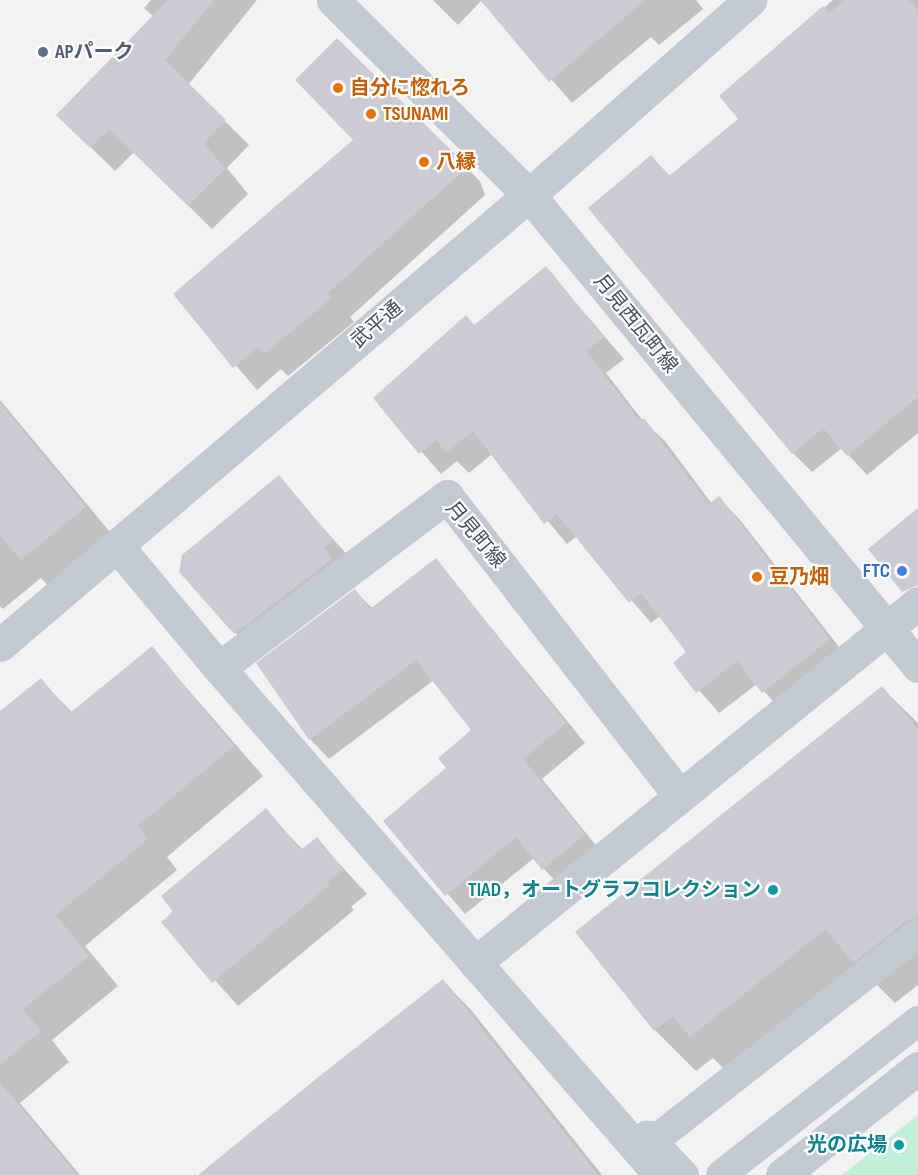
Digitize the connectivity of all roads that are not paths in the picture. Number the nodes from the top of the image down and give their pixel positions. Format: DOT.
graph roads {
  1 [pos="333,0"];
  2 [pos="750,0"];
  3 [pos="529,195"];
  4 [pos="118,547"];
  5 [pos="918,603"];
  6 [pos="885,629"];
  7 [pos="0,645"];
  8 [pos="918,666"];
  9 [pos="219,668"];
  10 [pos="680,796"];
  11 [pos="918,934"];
  12 [pos="475,963"];
  13 [pos="918,1021"];
  14 [pos="918,1068"];
  15 [pos="660,1175"];
  16 [pos="684,1175"];
  17 [pos="721,1175"];
  18 [pos="782,1175"];
  1 -- 3 [label="street, 月見西瓦町線"];
  2 -- 3 [label="street, 武平通"];
  3 -- 4 [label="street, 武平通"];
  3 -- 6 [label="street, 月見西瓦町線"];
  4 -- 7 [label="street, 武平通"];
  4 -- 9 [label="street"];
  5 -- 6 [label="street"];
  6 -- 8 [label="street, 月見西瓦町線"];
  6 -- 10 [label="street"];
  9 -- 10 [label="street, 月見町線"];
  9 -- 12 [label="street"];
  10 -- 12 [label="street"];
  11 -- 16 [label="street"];
  12 -- 15 [label="street"];
  13 -- 17 [label="street"];
  14 -- 18 [label="street"];
}
